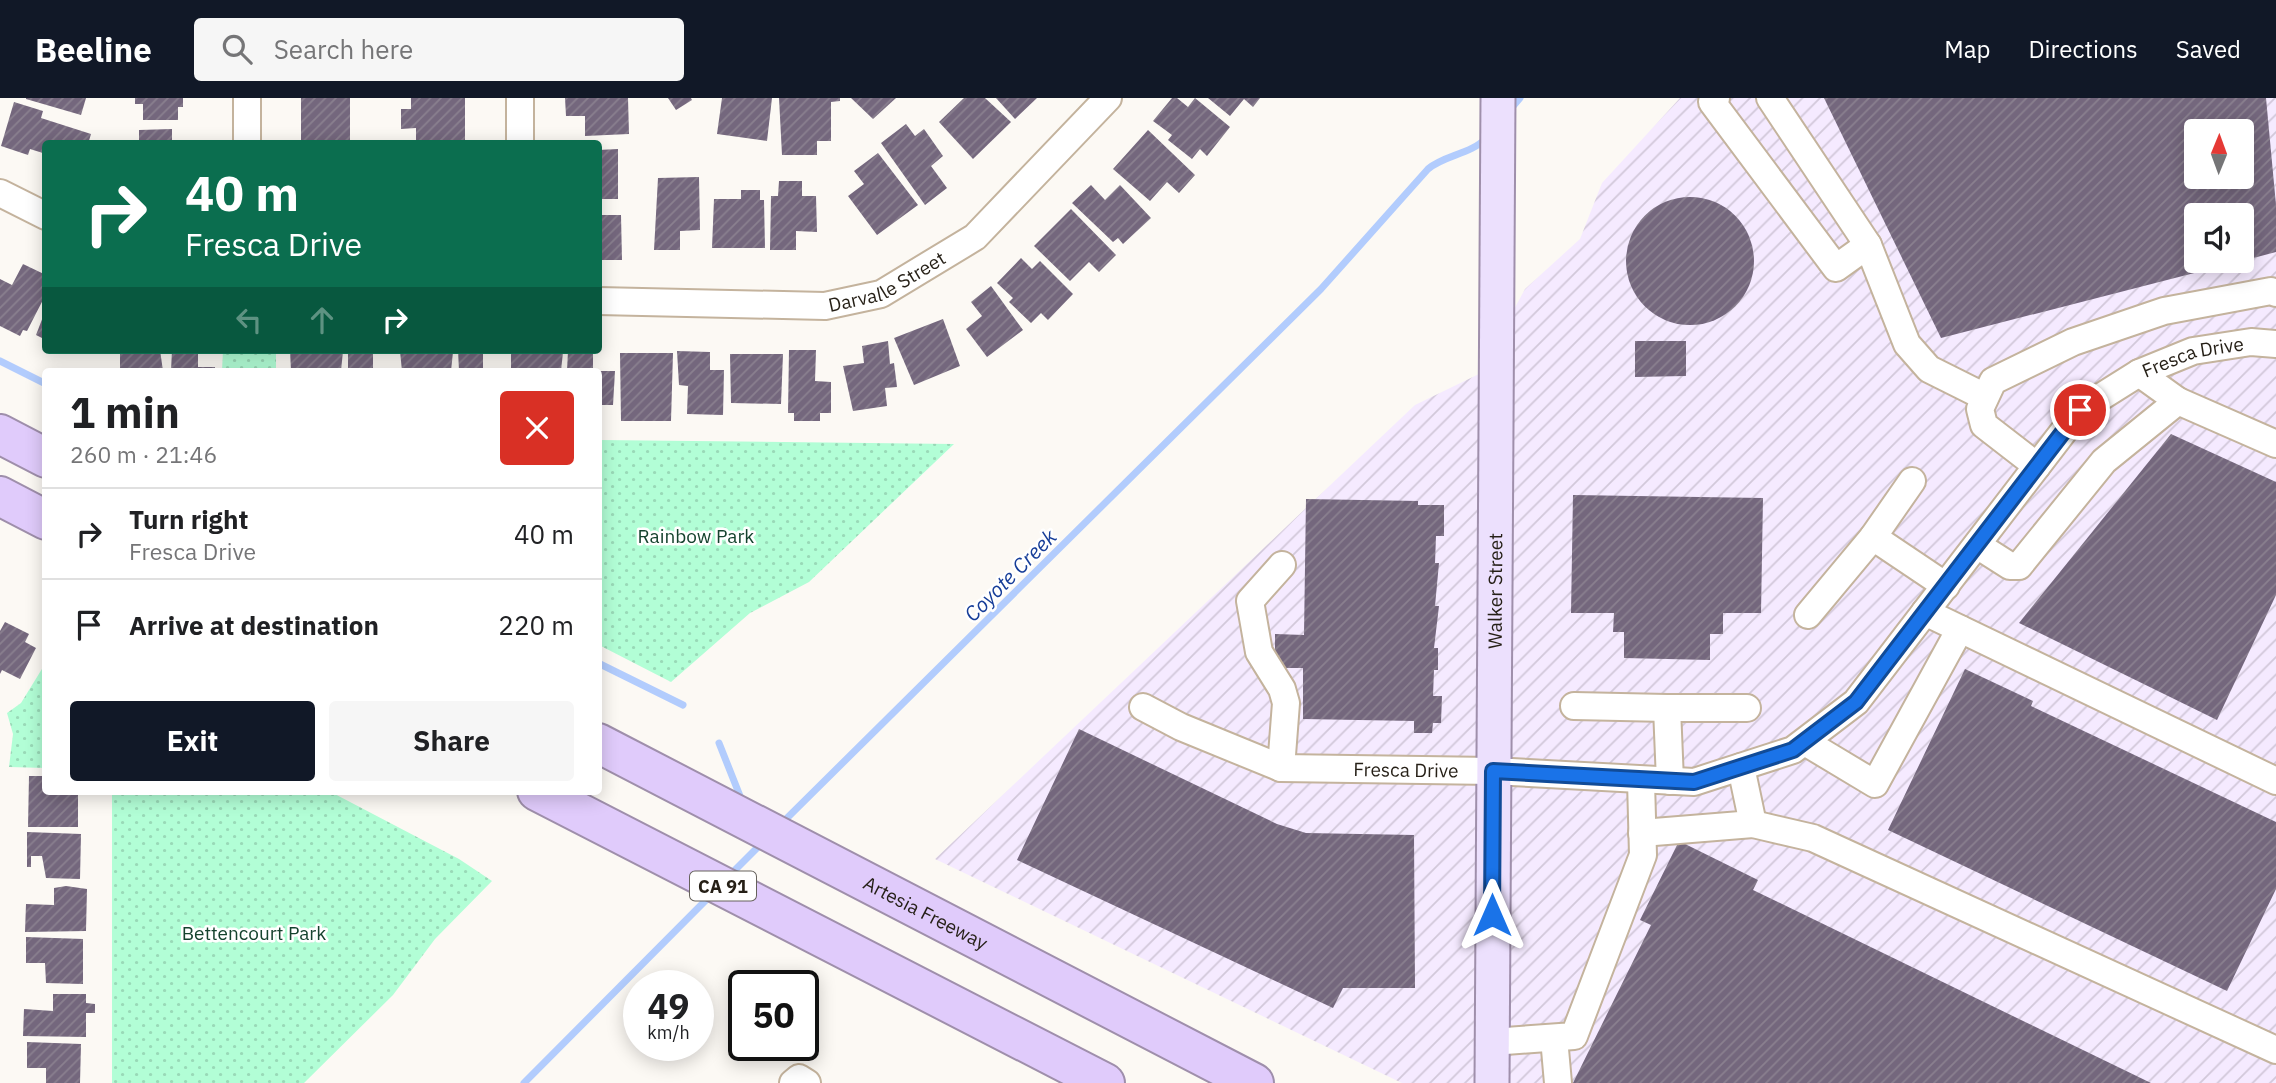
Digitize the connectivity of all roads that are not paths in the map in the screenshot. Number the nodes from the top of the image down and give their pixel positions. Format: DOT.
graph roads {
  1 [pos="247,98"];
  2 [pos="520,98"];
  3 [pos="1108,98"];
  4 [pos="1498,98"];
  5 [pos="1716,98"];
  6 [pos="1770,98"];
  7 [pos="247,140"];
  8 [pos="520,140"];
  9 [pos="0,193"];
  10 [pos="42,214"];
  11 [pos="1868,245"];
  12 [pos="2276,293"];
  13 [pos="602,301"];
  14 [pos="2276,344"];
  15 [pos="2139,373"];
  16 [pos="1986,397"];
  17 [pos="2179,401"];
  18 [pos="2276,444"];
  19 [pos="2037,466"];
  20 [pos="1912,481"];
  21 [pos="0,496"];
  22 [pos="0,517"];
  23 [pos="42,518"];
  24 [pos="1873,537"];
  25 [pos="42,538"];
  26 [pos="1977,545"];
  27 [pos="1282,565"];
  28 [pos="1946,586"];
  29 [pos="1925,612"];
  30 [pos="1808,615"];
  31 [pos="1960,629"];
  32 [pos="1574,706"];
  33 [pos="1143,707"];
  34 [pos="1667,708"];
  35 [pos="1747,708"];
  36 [pos="1805,742"];
  37 [pos="608,748"];
  38 [pos="1741,766"];
  39 [pos="1281,768"];
  40 [pos="1493,771"];
  41 [pos="1641,781"];
  42 [pos="1670,781"];
  43 [pos="2276,781"];
  44 [pos="550,797"];
  45 [pos="1753,824"];
  46 [pos="1642,834"];
  47 [pos="1554,1038"];
  48 [pos="1492,1042"];
  49 [pos="2276,1050"];
  50 [pos="793,1083"];
  51 [pos="807,1083"];
  52 [pos="1105,1083"];
  53 [pos="1254,1083"];
  54 [pos="1492,1083"];
  55 [pos="1558,1083"];
  1 -- 7 [label="street"];
  2 -- 8 [label="street"];
  3 -- 13 [label="street, Darvalle Street"];
  4 -- 40 [label="main road, Walker Street"];
  5 -- 11 [label="street"];
  6 -- 11 [label="street"];
  9 -- 10 [label="street"];
  11 -- 16 [label="street"];
  12 -- 16 [label="street"];
  14 -- 15 [label="street, Fresca Drive"];
  15 -- 17 [label="street"];
  15 -- 19 [label="street, Fresca Drive"];
  16 -- 19 [label="street"];
  17 -- 18 [label="street"];
  17 -- 26 [label="street"];
  19 -- 26 [label="street, Fresca Drive"];
  20 -- 24 [label="street"];
  21 -- 23 [label="highway"];
  22 -- 25 [label="highway"];
  24 -- 28 [label="street"];
  24 -- 30 [label="street"];
  26 -- 28 [label="street, Fresca Drive"];
  27 -- 39 [label="street"];
  28 -- 29 [label="street, Fresca Drive"];
  29 -- 31 [label="street"];
  29 -- 36 [label="street, Fresca Drive"];
  31 -- 36 [label="street"];
  31 -- 43 [label="street"];
  32 -- 34 [label="street"];
  33 -- 39 [label="street"];
  34 -- 35 [label="street"];
  34 -- 42 [label="street"];
  36 -- 38 [label="street, Fresca Drive"];
  37 -- 53 [label="highway, Artesia Freeway"];
  38 -- 42 [label="street, Fresca Drive"];
  38 -- 45 [label="street"];
  39 -- 40 [label="street, Fresca Drive"];
  40 -- 41 [label="street, Fresca Drive"];
  40 -- 48 [label="main road, Walker Street"];
  41 -- 42 [label="street, Fresca Drive"];
  41 -- 46 [label="street"];
  44 -- 52 [label="highway, CA 91"];
  45 -- 46 [label="street"];
  45 -- 49 [label="street"];
  46 -- 47 [label="street"];
  47 -- 48 [label="street"];
  47 -- 55 [label="street"];
  48 -- 54 [label="main road, Walker Street"];
  50 -- 51 [label="street"];
}
